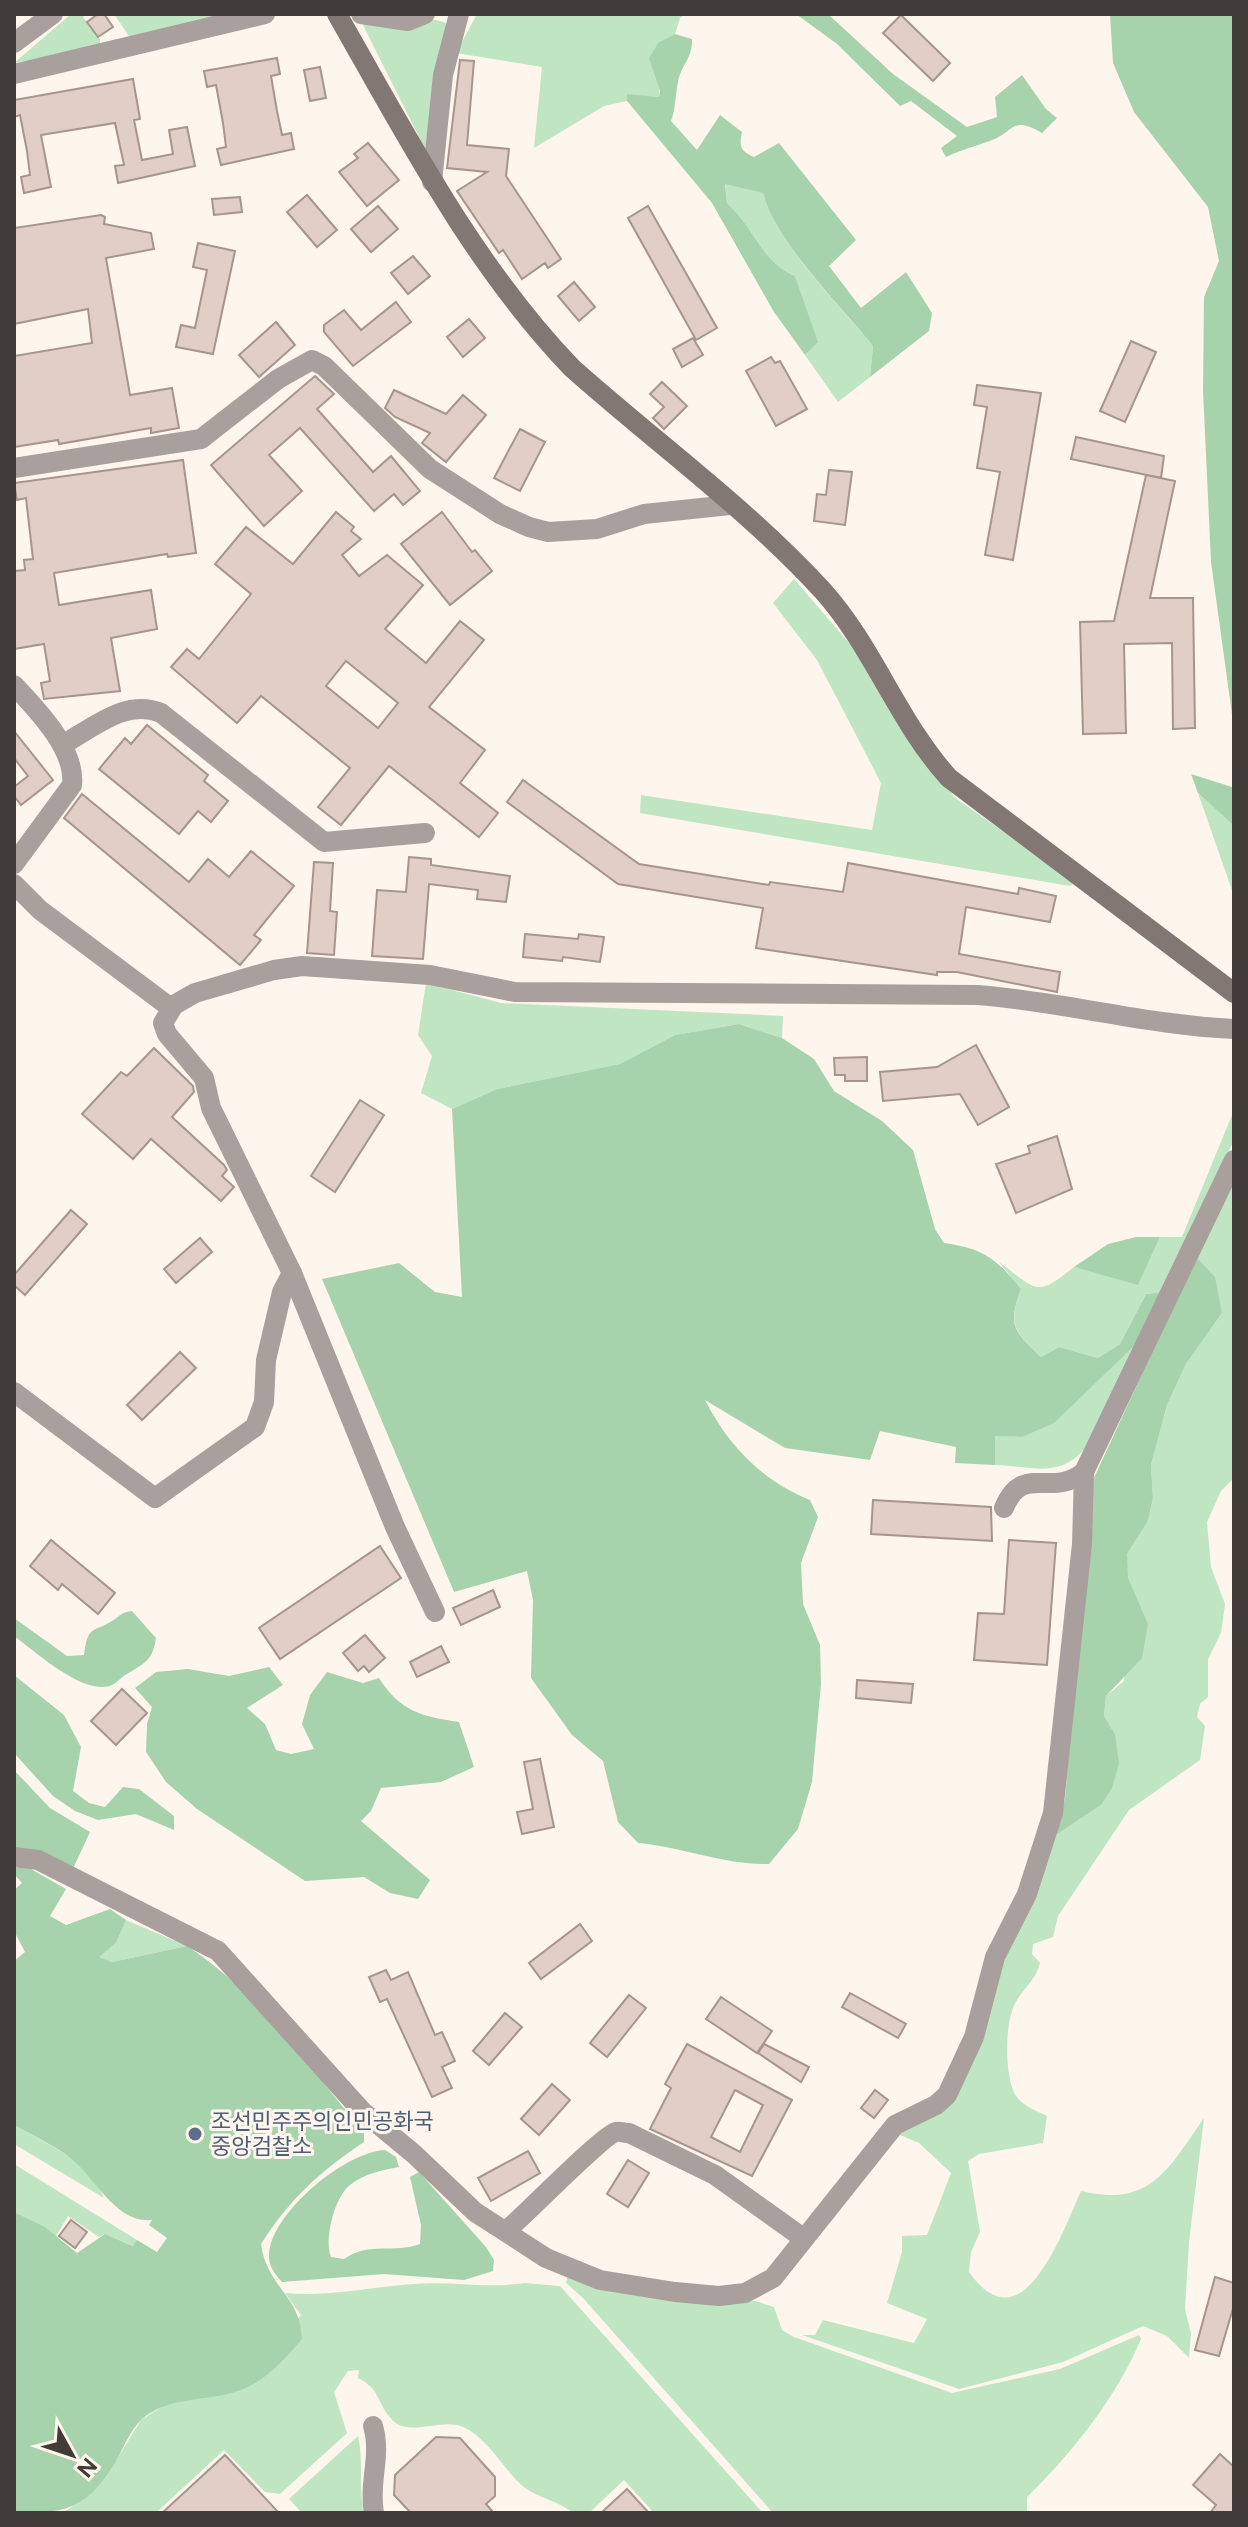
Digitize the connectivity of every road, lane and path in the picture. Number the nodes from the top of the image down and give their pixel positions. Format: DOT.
graph roads {
  1 [pos="53,14"];
  2 [pos="265,14"];
  3 [pos="337,14"];
  4 [pos="361,14"];
  5 [pos="425,14"];
  6 [pos="459,14"];
  7 [pos="14,43"];
  8 [pos="14,74"];
  9 [pos="432,182"];
  10 [pos="14,468"];
  11 [pos="730,505"];
  12 [pos="14,685"];
  13 [pos="62,745"];
  14 [pos="425,833"];
  15 [pos="14,864"];
  16 [pos="14,884"];
  17 [pos="1234,993"];
  18 [pos="171,1008"];
  19 [pos="1234,1029"];
  20 [pos="1234,1160"];
  21 [pos="292,1273"];
  22 [pos="14,1392"];
  23 [pos="1084,1472"];
  24 [pos="1004,1508"];
  25 [pos="435,1612"];
  26 [pos="14,1857"];
  27 [pos="507,2230"];
  28 [pos="803,2238"];
  29 [pos="373,2426"];
  30 [pos="374,2513"];
  1 -- 7 [label="street"];
  2 -- 8 [label="street"];
  3 -- 9 [label="street"];
  4 -- 5 [label="street"];
  6 -- 9 [label="street"];
  9 -- 11 [label="street"];
  10 -- 11 [label="street"];
  11 -- 17 [label="street"];
  12 -- 13 [label="street"];
  13 -- 14 [label="street"];
  13 -- 15 [label="street"];
  16 -- 18 [label="street"];
  18 -- 19 [label="street"];
  18 -- 21 [label="street"];
  20 -- 23 [label="street"];
  21 -- 22 [label="street"];
  21 -- 25 [label="street"];
  23 -- 24 [label="street"];
  23 -- 28 [label="street"];
  26 -- 27 [label="street"];
  27 -- 28 [label="street"];
  27 -- 28 [label="street"];
  29 -- 30 [label="street"];
}
